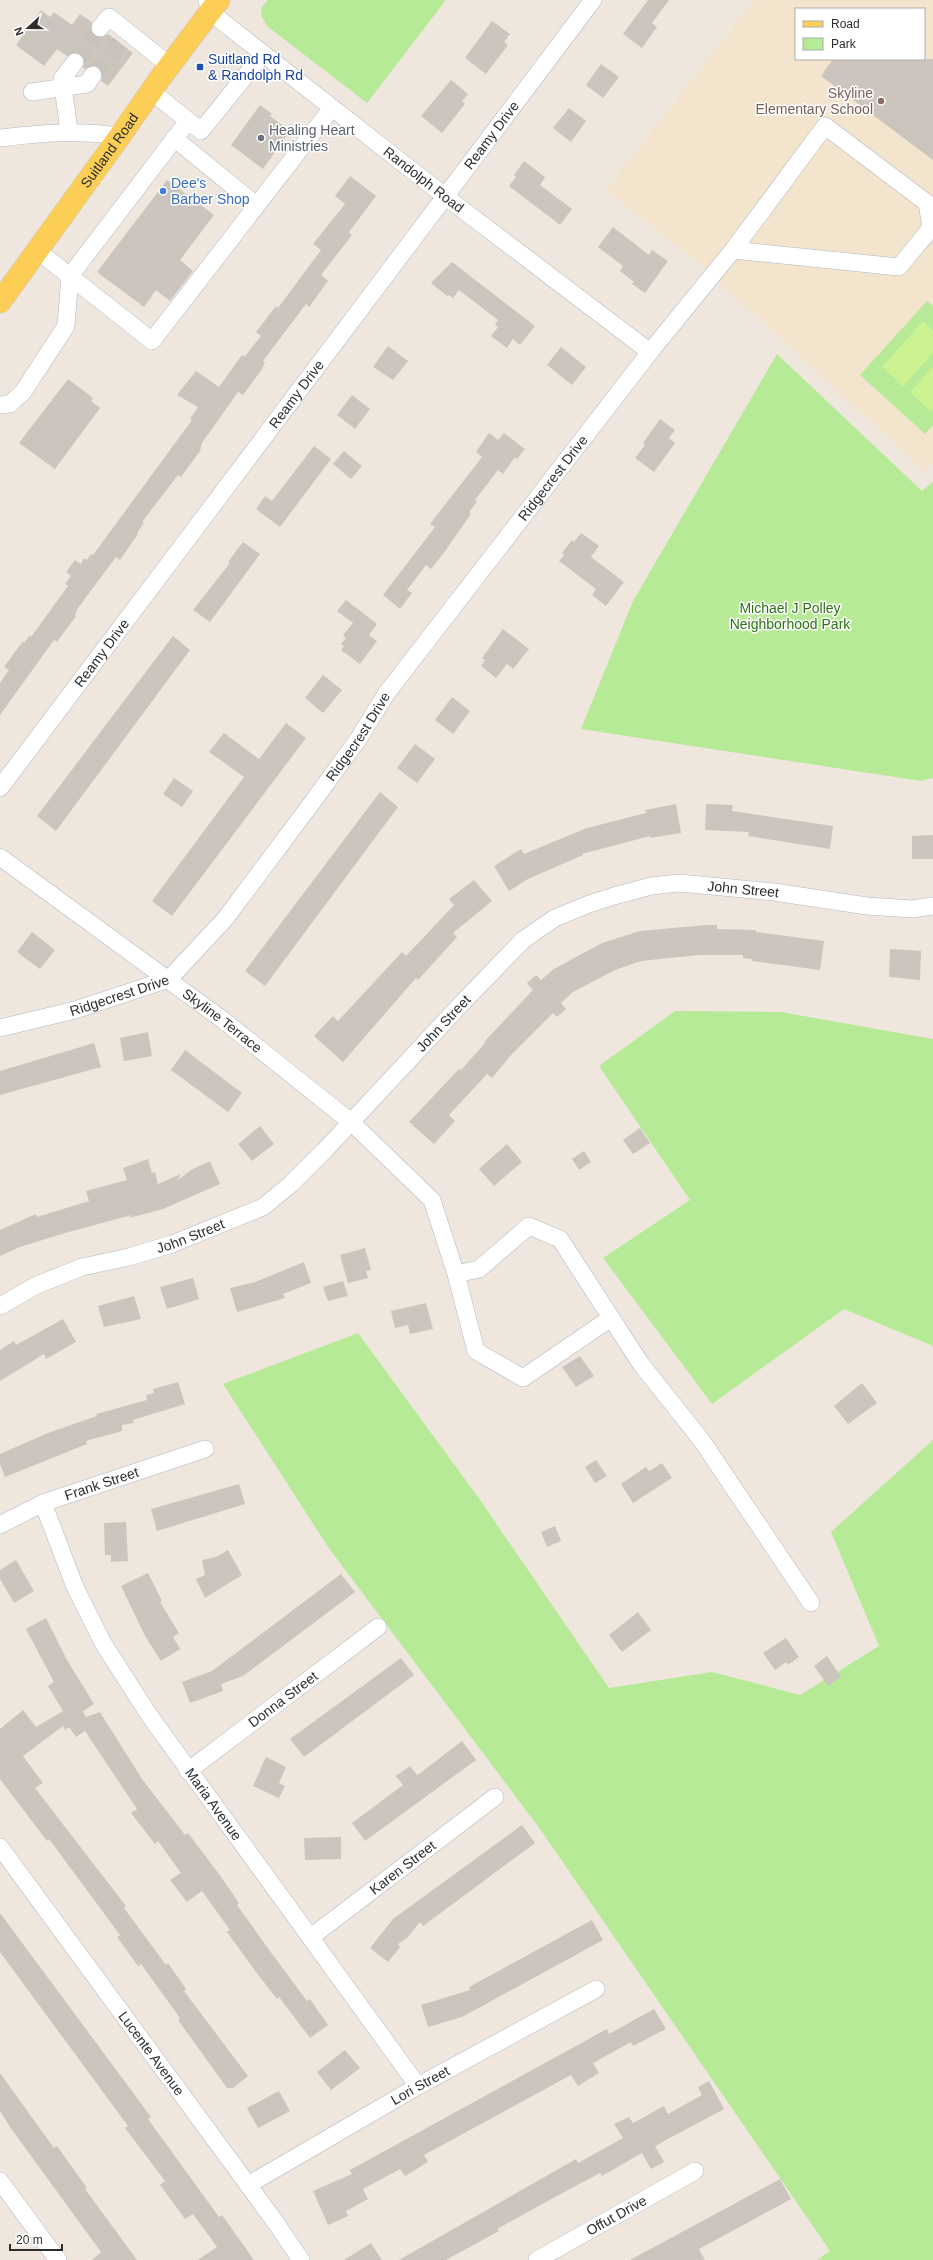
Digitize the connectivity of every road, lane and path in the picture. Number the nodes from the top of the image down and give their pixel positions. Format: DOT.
graph roads {
  1 [pos="593,0"];
  2 [pos="212,4"];
  3 [pos="100,28"];
  4 [pos="263,54"];
  5 [pos="76,62"];
  6 [pos="169,66"];
  7 [pos="93,75"];
  8 [pos="64,88"];
  9 [pos="151,91"];
  10 [pos="32,92"];
  11 [pos="332,108"];
  12 [pos="188,120"];
  13 [pos="69,131"];
  14 [pos="120,136"];
  15 [pos="0,138"];
  16 [pos="174,138"];
  17 [pos="446,197"];
  18 [pos="256,205"];
  19 [pos="733,250"];
  20 [pos="38,251"];
  21 [pos="70,276"];
  22 [pos="0,302"];
  23 [pos="650,352"];
  24 [pos="0,405"];
  25 [pos="0,788"];
  26 [pos="0,857"];
  27 [pos="933,906"];
  28 [pos="169,979"];
  29 [pos="0,1028"];
  30 [pos="351,1122"];
  31 [pos="456,1274"];
  32 [pos="0,1306"];
  33 [pos="611,1318"];
  34 [pos="205,1449"];
  35 [pos="43,1502"];
  36 [pos="0,1524"];
  37 [pos="811,1603"];
  38 [pos="378,1627"];
  39 [pos="188,1771"];
  40 [pos="495,1797"];
  41 [pos="0,1847"];
  42 [pos="311,1937"];
  43 [pos="596,1989"];
  44 [pos="418,2086"];
  45 [pos="695,2171"];
  46 [pos="0,2181"];
  47 [pos="248,2185"];
  48 [pos="58,2260"];
  49 [pos="301,2260"];
  50 [pos="537,2260"];
  1 -- 17 [label="street, Reamy Drive"];
  2 -- 4 [label="street, Randolph Road"];
  2 -- 6 [label="main road, Suitland Road"];
  3 -- 6 [label="street"];
  4 -- 11 [label="street, Randolph Road"];
  4 -- 12 [label="street"];
  5 -- 8 [label="street"];
  6 -- 9 [label="main road, Suitland Road"];
  7 -- 8 [label="street"];
  8 -- 10 [label="street"];
  8 -- 13 [label="street"];
  9 -- 12 [label="street"];
  9 -- 14 [label="main road, Suitland Road"];
  11 -- 17 [label="street, Randolph Road"];
  11 -- 18 [label="street"];
  12 -- 16 [label="street"];
  13 -- 14 [label="street"];
  13 -- 15 [label="street"];
  14 -- 20 [label="main road, Suitland Road"];
  16 -- 18 [label="street"];
  16 -- 21 [label="street"];
  17 -- 23 [label="street, Randolph Road"];
  17 -- 25 [label="street, Reamy Drive"];
  18 -- 21 [label="street"];
  19 -- 19 [label="street, Ridgecrest Drive"];
  19 -- 23 [label="street, Ridgecrest Drive"];
  20 -- 21 [label="street"];
  20 -- 22 [label="main road, Suitland Road"];
  21 -- 24 [label="street"];
  23 -- 28 [label="street, Ridgecrest Drive"];
  26 -- 28 [label="street, Skyline Terrace"];
  27 -- 30 [label="street, John Street"];
  28 -- 29 [label="street, Ridgecrest Drive"];
  28 -- 30 [label="street, Skyline Terrace"];
  30 -- 31 [label="street, Skyline Terrace"];
  30 -- 32 [label="street, John Street"];
  31 -- 33 [label="street"];
  31 -- 33 [label="street"];
  33 -- 37 [label="street"];
  34 -- 35 [label="street, Frank Street"];
  35 -- 36 [label="street, Frank Street"];
  35 -- 39 [label="street, Maria Avenue"];
  38 -- 39 [label="street, Donna Street"];
  39 -- 42 [label="street, Maria Avenue"];
  40 -- 42 [label="street, Karen Street"];
  41 -- 47 [label="street, Lucente Avenue"];
  42 -- 44 [label="street, Maria Avenue"];
  43 -- 44 [label="street, Lori Street"];
  44 -- 47 [label="street, Lori Street"];
  45 -- 50 [label="street, Offut Drive"];
  46 -- 48 [label="street"];
  47 -- 49 [label="street, Lucente Avenue"];
}
